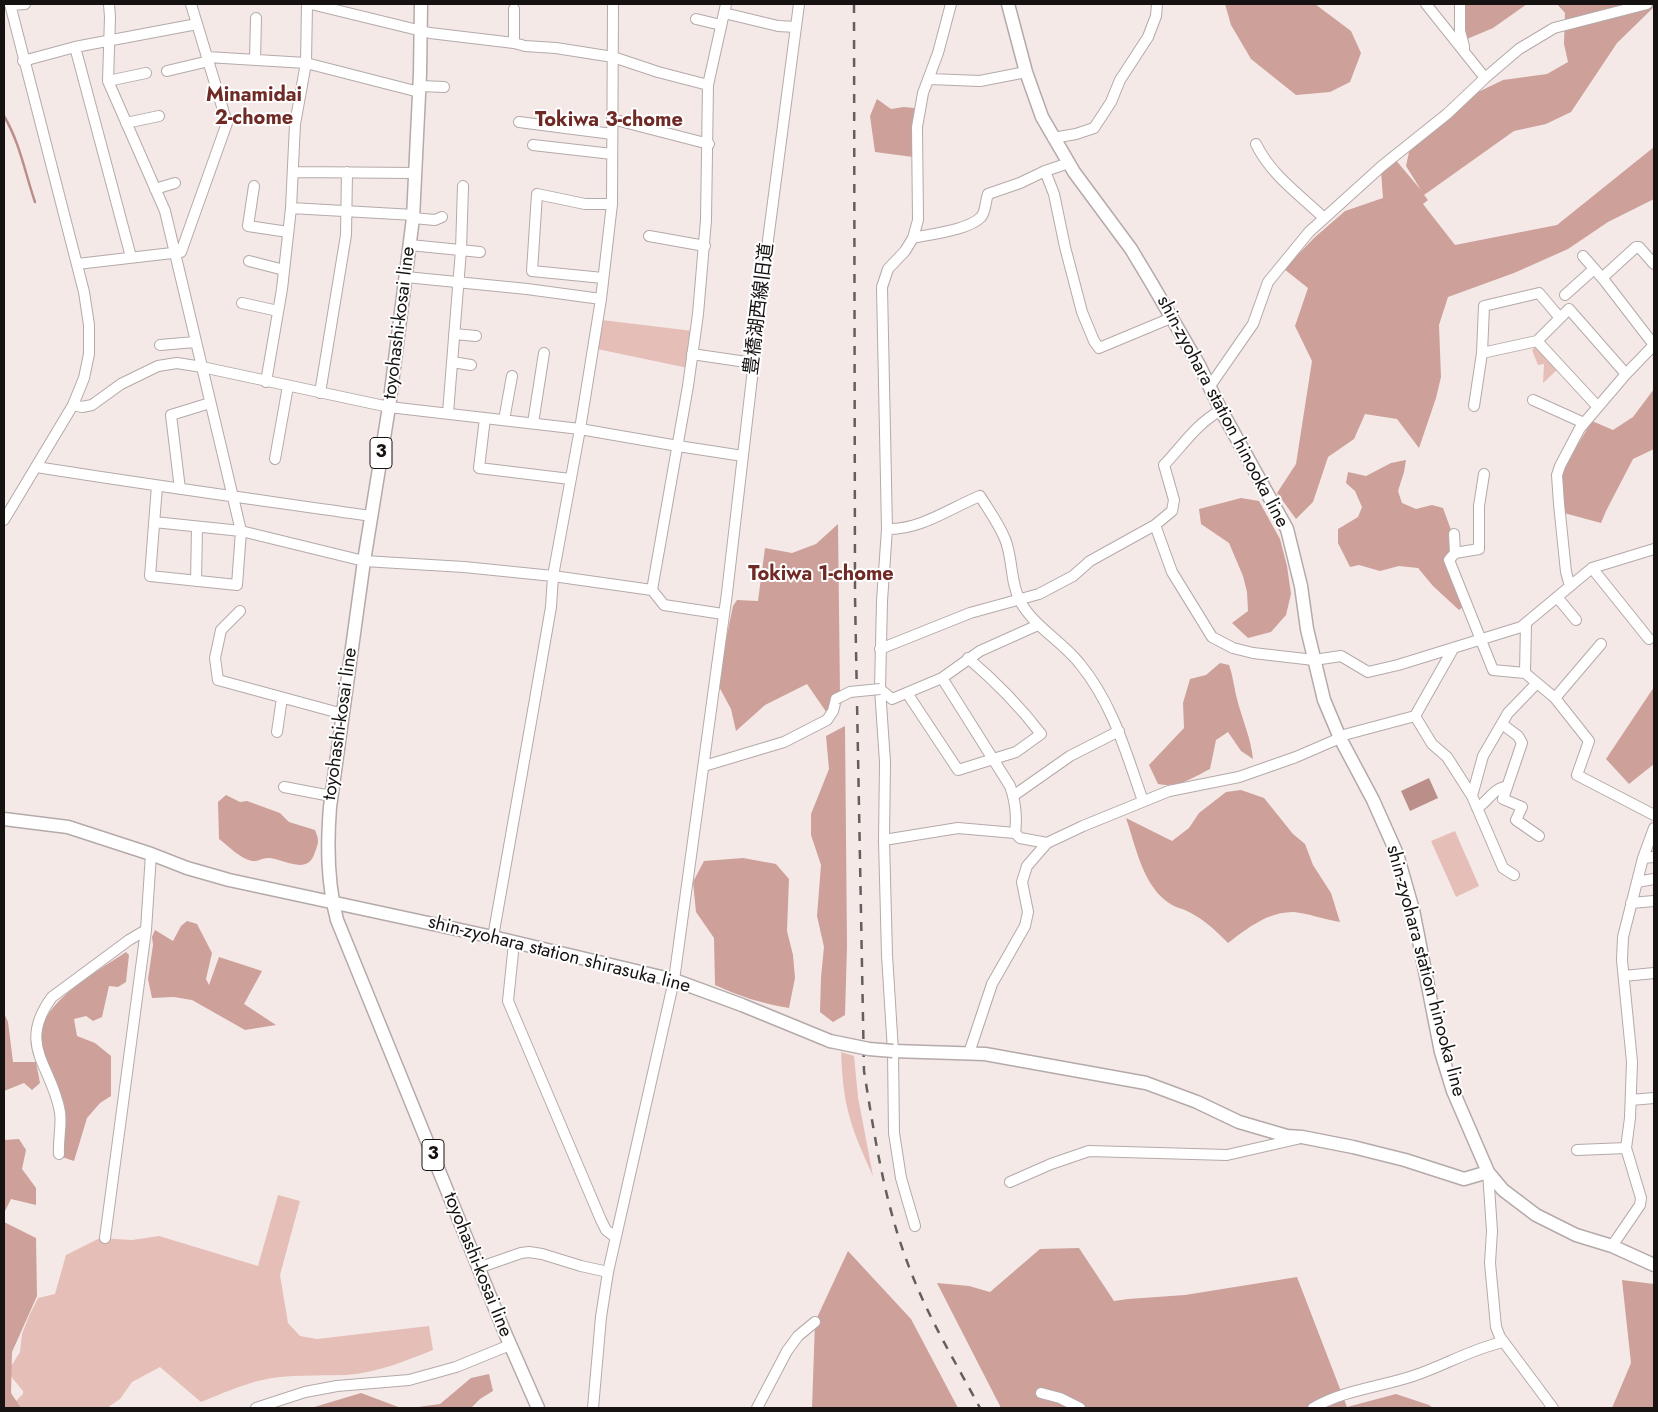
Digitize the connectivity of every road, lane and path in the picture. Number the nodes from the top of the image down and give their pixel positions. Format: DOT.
graph roads {
  1 [pos="10,4"];
  2 [pos="26,4"];
  3 [pos="109,4"];
  4 [pos="191,4"];
  5 [pos="309,4"];
  6 [pos="422,4"];
  7 [pos="613,4"];
  8 [pos="799,4"];
  9 [pos="952,4"];
  10 [pos="1008,4"];
  11 [pos="1157,4"];
  12 [pos="1426,4"];
  13 [pos="1460,4"];
  14 [pos="1647,4"];
  15 [pos="514,9"];
  16 [pos="725,9"];
  17 [pos="256,18"];
  18 [pos="696,19"];
  19 [pos="197,24"];
  20 [pos="721,25"];
  21 [pos="796,28"];
  22 [pos="421,30"];
  23 [pos="109,40"];
  24 [pos="514,43"];
  25 [pos="75,46"];
  26 [pos="1464,52"];
  27 [pos="613,57"];
  28 [pos="208,59"];
  29 [pos="255,60"];
  30 [pos="24,61"];
  31 [pos="306,63"];
  32 [pos="167,70"];
  33 [pos="1026,72"];
  34 [pos="146,73"];
  35 [pos="1485,78"];
  36 [pos="929,79"];
  37 [pos="108,81"];
  38 [pos="708,85"];
  39 [pos="444,87"];
  40 [pos="419,89"];
  41 [pos="159,116"];
  42 [pos="612,119"];
  43 [pos="519,122"];
  44 [pos="126,123"];
  45 [pos="612,134"];
  46 [pos="1054,138"];
  47 [pos="708,144"];
  48 [pos="1256,144"];
  49 [pos="533,145"];
  50 [pos="612,154"];
  51 [pos="1069,163"];
  52 [pos="1045,171"];
  53 [pos="293,172"];
  54 [pos="348,172"];
  55 [pos="415,173"];
  56 [pos="175,183"];
  57 [pos="254,186"];
  58 [pos="463,186"];
  59 [pos="155,189"];
  60 [pos="612,204"];
  61 [pos="291,208"];
  62 [pos="346,211"];
  63 [pos="413,216"];
  64 [pos="442,217"];
  65 [pos="1324,218"];
  66 [pos="288,232"];
  67 [pos="649,236"];
  68 [pos="913,238"];
  69 [pos="410,245"];
  70 [pos="704,246"];
  71 [pos="461,250"];
  72 [pos="174,252"];
  73 [pos="480,252"];
  74 [pos="1583,256"];
  75 [pos="131,257"];
  76 [pos="249,261"];
  77 [pos="77,264"];
  78 [pos="1654,264"];
  79 [pos="1594,269"];
  80 [pos="284,270"];
  81 [pos="406,277"];
  82 [pos="604,278"];
  83 [pos="1602,278"];
  84 [pos="458,281"];
  85 [pos="1565,295"];
  86 [pos="601,299"];
  87 [pos="242,303"];
  88 [pos="278,311"];
  89 [pos="1171,318"];
  90 [pos="1560,318"];
  91 [pos="454,334"];
  92 [pos="476,336"];
  93 [pos="1537,341"];
  94 [pos="195,342"];
  95 [pos="160,345"];
  96 [pos="1654,345"];
  97 [pos="544,353"];
  98 [pos="692,354"];
  99 [pos="1482,354"];
  100 [pos="452,362"];
  101 [pos="753,363"];
  102 [pos="471,365"];
  103 [pos="202,367"];
  104 [pos="1626,374"];
  105 [pos="512,376"];
  106 [pos="266,382"];
  107 [pos="288,386"];
  108 [pos="1210,386"];
  109 [pos="320,393"];
  110 [pos="1533,400"];
  111 [pos="210,402"];
  112 [pos="73,405"];
  113 [pos="1474,406"];
  114 [pos="389,407"];
  115 [pos="1598,407"];
  116 [pos="1222,410"];
  117 [pos="448,413"];
  118 [pos="485,418"];
  119 [pos="504,420"];
  120 [pos="533,423"];
  121 [pos="1584,424"];
  122 [pos="580,429"];
  123 [pos="678,446"];
  124 [pos="743,456"];
  125 [pos="275,458"];
  126 [pos="36,467"];
  127 [pos="1484,474"];
  128 [pos="570,480"];
  129 [pos="158,486"];
  130 [pos="180,489"];
  131 [pos="231,495"];
  132 [pos="372,516"];
  133 [pos="4,520"];
  134 [pos="154,522"];
  135 [pos="1155,525"];
  136 [pos="197,527"];
  137 [pos="887,529"];
  138 [pos="241,531"];
  139 [pos="1454,534"];
  140 [pos="1654,549"];
  141 [pos="1455,553"];
  142 [pos="364,561"];
  143 [pos="1592,568"];
  144 [pos="552,576"];
  145 [pos="196,581"];
  146 [pos="1570,586"];
  147 [pos="652,590"];
  148 [pos="1557,597"];
  149 [pos="1020,600"];
  150 [pos="240,611"];
  151 [pos="723,614"];
  152 [pos="1576,620"];
  153 [pos="1526,623"];
  154 [pos="1038,625"];
  155 [pos="1480,639"];
  156 [pos="1649,639"];
  157 [pos="1601,644"];
  158 [pos="880,649"];
  159 [pos="1453,649"];
  160 [pos="968,658"];
  161 [pos="1314,660"];
  162 [pos="1524,673"];
  163 [pos="942,678"];
  164 [pos="1537,683"];
  165 [pos="880,689"];
  166 [pos="907,693"];
  167 [pos="282,698"];
  168 [pos="1555,698"];
  169 [pos="343,714"];
  170 [pos="1415,716"];
  171 [pos="1502,724"];
  172 [pos="1118,731"];
  173 [pos="277,732"];
  174 [pos="1340,737"];
  175 [pos="994,760"];
  176 [pos="704,766"];
  177 [pos="1507,786"];
  178 [pos="284,787"];
  179 [pos="1492,794"];
  180 [pos="331,796"];
  181 [pos="1013,796"];
  182 [pos="1472,796"];
  183 [pos="1502,799"];
  184 [pos="1143,801"];
  185 [pos="1477,808"];
  186 [pos="1654,815"];
  187 [pos="4,819"];
  188 [pos="1654,828"];
  189 [pos="1015,833"];
  190 [pos="1539,836"];
  191 [pos="884,840"];
  192 [pos="1047,843"];
  193 [pos="151,854"];
  194 [pos="1654,857"];
  195 [pos="1643,858"];
  196 [pos="1514,875"];
  197 [pos="1654,879"];
  198 [pos="1637,882"];
  199 [pos="332,901"];
  200 [pos="1654,901"];
  201 [pos="1631,903"];
  202 [pos="146,930"];
  203 [pos="493,937"];
  204 [pos="514,943"];
  205 [pos="1654,973"];
  206 [pos="1624,976"];
  207 [pos="674,980"];
  208 [pos="893,1051"];
  209 [pos="969,1053"];
  210 [pos="1654,1098"];
  211 [pos="1631,1100"];
  212 [pos="1302,1138"];
  213 [pos="1626,1148"];
  214 [pos="1578,1150"];
  215 [pos="59,1154"];
  216 [pos="1488,1172"];
  217 [pos="1010,1182"];
  218 [pos="915,1226"];
  219 [pos="615,1237"];
  220 [pos="105,1238"];
  221 [pos="1612,1246"];
  222 [pos="1654,1265"];
  223 [pos="478,1268"];
  224 [pos="608,1272"];
  225 [pos="815,1322"];
  226 [pos="1503,1342"];
  227 [pos="510,1346"];
  228 [pos="1042,1393"];
  229 [pos="256,1408"];
  230 [pos="538,1408"];
  231 [pos="593,1408"];
  232 [pos="757,1408"];
  233 [pos="1080,1408"];
  234 [pos="1313,1408"];
  235 [pos="1553,1408"];
  1 -- 2 [label="street"];
  1 -- 30 [label="street"];
  3 -- 23 [label="street"];
  4 -- 19 [label="street"];
  5 -- 22 [label="street"];
  5 -- 31 [label="street"];
  6 -- 22 [label="main road, toyohashi-kosai line / 3"];
  7 -- 27 [label="street"];
  8 -- 21 [label="street, 豊橋湖西線旧道"];
  9 -- 36 [label="street"];
  10 -- 33 [label="main road, shin-zyohara station hinooka line"];
  11 -- 46 [label="street"];
  12 -- 26 [label="street"];
  13 -- 26 [label="street"];
  14 -- 35 [label="street"];
  15 -- 24 [label="street"];
  16 -- 20 [label="street"];
  16 -- 21 [label="street"];
  17 -- 29 [label="street"];
  18 -- 20 [label="street"];
  19 -- 23 [label="street"];
  19 -- 28 [label="street"];
  20 -- 38 [label="street"];
  21 -- 101 [label="street, 豊橋湖西線旧道"];
  22 -- 24 [label="street"];
  22 -- 40 [label="main road, toyohashi-kosai line / 3"];
  23 -- 25 [label="street"];
  23 -- 37 [label="street"];
  24 -- 27 [label="street"];
  25 -- 30 [label="street"];
  25 -- 75 [label="street"];
  26 -- 35 [label="street"];
  27 -- 38 [label="street"];
  27 -- 42 [label="street"];
  28 -- 29 [label="street"];
  28 -- 32 [label="street"];
  28 -- 72 [label="street"];
  29 -- 31 [label="street"];
  30 -- 77 [label="street"];
  31 -- 40 [label="street"];
  31 -- 53 [label="street"];
  33 -- 36 [label="street"];
  33 -- 46 [label="main road, shin-zyohara station hinooka line"];
  34 -- 37 [label="street"];
  35 -- 65 [label="street"];
  36 -- 68 [label="street"];
  37 -- 44 [label="street"];
  38 -- 47 [label="street"];
  39 -- 40 [label="street"];
  40 -- 55 [label="main road, toyohashi-kosai line / 3"];
  41 -- 44 [label="street"];
  42 -- 45 [label="street"];
  42 -- 47 [label="street"];
  43 -- 45 [label="street"];
  44 -- 59 [label="street"];
  45 -- 50 [label="street"];
  46 -- 51 [label="main road, shin-zyohara station hinooka line"];
  47 -- 70 [label="street"];
  48 -- 65 [label="street"];
  49 -- 50 [label="street"];
  50 -- 60 [label="street"];
  51 -- 52 [label="street"];
  51 -- 89 [label="main road, shin-zyohara station hinooka line"];
  52 -- 68 [label="street"];
  52 -- 89 [label="street"];
  53 -- 54 [label="street"];
  53 -- 61 [label="street"];
  54 -- 55 [label="street"];
  54 -- 62 [label="street"];
  55 -- 63 [label="main road, toyohashi-kosai line / 3"];
  56 -- 59 [label="street"];
  57 -- 66 [label="street"];
  58 -- 71 [label="street"];
  59 -- 72 [label="street"];
  60 -- 82 [label="street"];
  60 -- 82 [label="street"];
  61 -- 62 [label="street"];
  61 -- 66 [label="street"];
  62 -- 63 [label="street"];
  62 -- 109 [label="street"];
  63 -- 64 [label="street"];
  63 -- 69 [label="main road, toyohashi-kosai line / 3"];
  65 -- 108 [label="street"];
  66 -- 80 [label="street"];
  67 -- 70 [label="street"];
  68 -- 137 [label="street"];
  69 -- 71 [label="street"];
  69 -- 81 [label="main road, toyohashi-kosai line / 3"];
  70 -- 98 [label="street"];
  71 -- 73 [label="street"];
  71 -- 84 [label="street"];
  72 -- 75 [label="street"];
  72 -- 94 [label="street"];
  74 -- 79 [label="street"];
  75 -- 77 [label="street"];
  76 -- 80 [label="street"];
  77 -- 112 [label="street"];
  78 -- 83 [label="street"];
  79 -- 83 [label="street"];
  79 -- 85 [label="street"];
  80 -- 88 [label="street"];
  81 -- 84 [label="street"];
  81 -- 114 [label="main road, toyohashi-kosai line / 3"];
  82 -- 86 [label="street"];
  83 -- 96 [label="street"];
  84 -- 86 [label="street"];
  84 -- 91 [label="street"];
  86 -- 122 [label="street"];
  87 -- 88 [label="street"];
  88 -- 106 [label="street"];
  89 -- 108 [label="main road, shin-zyohara station hinooka line"];
  90 -- 93 [label="street"];
  90 -- 99 [label="street"];
  90 -- 104 [label="street"];
  91 -- 92 [label="street"];
  91 -- 100 [label="street"];
  93 -- 99 [label="street"];
  93 -- 115 [label="street"];
  94 -- 95 [label="street"];
  94 -- 103 [label="street"];
  96 -- 104 [label="street"];
  97 -- 120 [label="street"];
  98 -- 101 [label="street"];
  98 -- 123 [label="street"];
  99 -- 113 [label="street"];
  100 -- 102 [label="street"];
  100 -- 117 [label="street"];
  101 -- 124 [label="street, 豊橋湖西線旧道"];
  103 -- 106 [label="street"];
  103 -- 111 [label="street"];
  103 -- 112 [label="street"];
  104 -- 115 [label="street"];
  105 -- 119 [label="street"];
  106 -- 107 [label="street"];
  107 -- 109 [label="street"];
  107 -- 125 [label="street"];
  108 -- 116 [label="main road, shin-zyohara station hinooka line"];
  109 -- 114 [label="street"];
  110 -- 121 [label="street"];
  111 -- 130 [label="street"];
  111 -- 131 [label="street"];
  112 -- 126 [label="street"];
  114 -- 117 [label="street"];
  114 -- 132 [label="main road, toyohashi-kosai line / 3"];
  115 -- 121 [label="street"];
  116 -- 135 [label="street"];
  116 -- 161 [label="main road, shin-zyohara station hinooka line"];
  117 -- 118 [label="street"];
  118 -- 119 [label="street"];
  118 -- 128 [label="street"];
  119 -- 120 [label="street"];
  120 -- 122 [label="street"];
  121 -- 146 [label="street"];
  122 -- 123 [label="street"];
  122 -- 128 [label="street"];
  123 -- 124 [label="street"];
  123 -- 147 [label="street"];
  124 -- 151 [label="street, 豊橋湖西線旧道"];
  126 -- 129 [label="street"];
  126 -- 133 [label="street"];
  127 -- 141 [label="street"];
  128 -- 144 [label="street"];
  129 -- 130 [label="street"];
  129 -- 134 [label="street"];
  130 -- 131 [label="street"];
  131 -- 132 [label="street"];
  131 -- 138 [label="street"];
  132 -- 142 [label="main road, toyohashi-kosai line / 3"];
  134 -- 136 [label="street"];
  134 -- 145 [label="street"];
  135 -- 149 [label="street"];
  135 -- 161 [label="street"];
  136 -- 138 [label="street"];
  136 -- 145 [label="street"];
  137 -- 149 [label="street"];
  137 -- 158 [label="street"];
  138 -- 142 [label="street"];
  138 -- 145 [label="street"];
  139 -- 141 [label="street"];
  140 -- 143 [label="street"];
  141 -- 155 [label="street"];
  142 -- 144 [label="street"];
  142 -- 169 [label="main road, toyohashi-kosai line / 3"];
  143 -- 146 [label="street"];
  143 -- 156 [label="street"];
  144 -- 147 [label="street"];
  144 -- 203 [label="street"];
  146 -- 148 [label="street"];
  147 -- 151 [label="street"];
  148 -- 152 [label="street"];
  148 -- 153 [label="street"];
  149 -- 154 [label="street"];
  149 -- 158 [label="street"];
  150 -- 167 [label="street"];
  151 -- 176 [label="street, 豊橋湖西線旧道"];
  153 -- 155 [label="street"];
  153 -- 162 [label="street"];
  154 -- 160 [label="street"];
  154 -- 172 [label="street"];
  155 -- 159 [label="street"];
  155 -- 162 [label="street"];
  157 -- 168 [label="street"];
  158 -- 165 [label="street"];
  159 -- 161 [label="street"];
  159 -- 170 [label="street"];
  160 -- 163 [label="street"];
  160 -- 175 [label="street"];
  161 -- 174 [label="main road, shin-zyohara station hinooka line"];
  162 -- 164 [label="street"];
  163 -- 166 [label="street"];
  163 -- 175 [label="street"];
  164 -- 168 [label="street"];
  164 -- 171 [label="street"];
  165 -- 166 [label="street"];
  165 -- 176 [label="street, bridge"];
  165 -- 191 [label="street"];
  166 -- 175 [label="street"];
  167 -- 169 [label="street"];
  167 -- 173 [label="street"];
  168 -- 186 [label="street"];
  169 -- 180 [label="main road, toyohashi-kosai line / 3"];
  170 -- 174 [label="street"];
  170 -- 182 [label="street"];
  171 -- 177 [label="street"];
  171 -- 182 [label="street"];
  172 -- 181 [label="street"];
  172 -- 184 [label="street"];
  174 -- 184 [label="street"];
  174 -- 216 [label="main road, shin-zyohara station hinooka line"];
  175 -- 181 [label="street"];
  176 -- 207 [label="street, 豊橋湖西線旧道"];
  177 -- 179 [label="street"];
  177 -- 183 [label="street"];
  178 -- 180 [label="street"];
  179 -- 183 [label="street"];
  179 -- 185 [label="street"];
  180 -- 199 [label="main road, toyohashi-kosai line / 3"];
  181 -- 189 [label="street"];
  182 -- 185 [label="street"];
  183 -- 190 [label="street"];
  184 -- 192 [label="street"];
  185 -- 196 [label="street"];
  187 -- 193 [label="main road, shin-zyohara station shirasuka line"];
  188 -- 195 [label="street"];
  189 -- 191 [label="street"];
  189 -- 192 [label="street"];
  191 -- 208 [label="street"];
  192 -- 209 [label="street"];
  193 -- 199 [label="main road, shin-zyohara station shirasuka line"];
  193 -- 202 [label="street"];
  194 -- 195 [label="street"];
  195 -- 198 [label="street"];
  197 -- 198 [label="street"];
  198 -- 201 [label="street"];
  199 -- 203 [label="main road, shin-zyohara station shirasuka line"];
  199 -- 223 [label="main road, toyohashi-kosai line / 3"];
  200 -- 201 [label="street"];
  201 -- 206 [label="street"];
  202 -- 215 [label="street"];
  202 -- 220 [label="street"];
  203 -- 204 [label="main road, shin-zyohara station shirasuka line"];
  204 -- 207 [label="main road, shin-zyohara station shirasuka line"];
  204 -- 219 [label="street"];
  205 -- 206 [label="street"];
  206 -- 211 [label="street"];
  207 -- 208 [label="main road, shin-zyohara station shirasuka line, bridge"];
  207 -- 219 [label="street, 豊橋湖西線旧道"];
  208 -- 209 [label="main road, shin-zyohara station shirasuka line"];
  208 -- 218 [label="street"];
  209 -- 212 [label="main road, shin-zyohara station shirasuka line"];
  210 -- 211 [label="street"];
  211 -- 213 [label="street"];
  212 -- 216 [label="main road, shin-zyohara station shirasuka line"];
  212 -- 217 [label="street"];
  213 -- 214 [label="street"];
  213 -- 221 [label="street"];
  216 -- 221 [label="main road, shin-zyohara station hinooka line"];
  216 -- 226 [label="street"];
  219 -- 224 [label="street, 豊橋湖西線旧道"];
  221 -- 222 [label="main road, shin-zyohara station hinooka line"];
  223 -- 224 [label="street"];
  223 -- 227 [label="main road, toyohashi-kosai line / 3"];
  224 -- 231 [label="street, 豊橋湖西線旧道"];
  225 -- 232 [label="street"];
  226 -- 234 [label="street"];
  226 -- 235 [label="street"];
  227 -- 229 [label="street"];
  227 -- 230 [label="main road, toyohashi-kosai line / 3"];
  228 -- 233 [label="street"];
}
